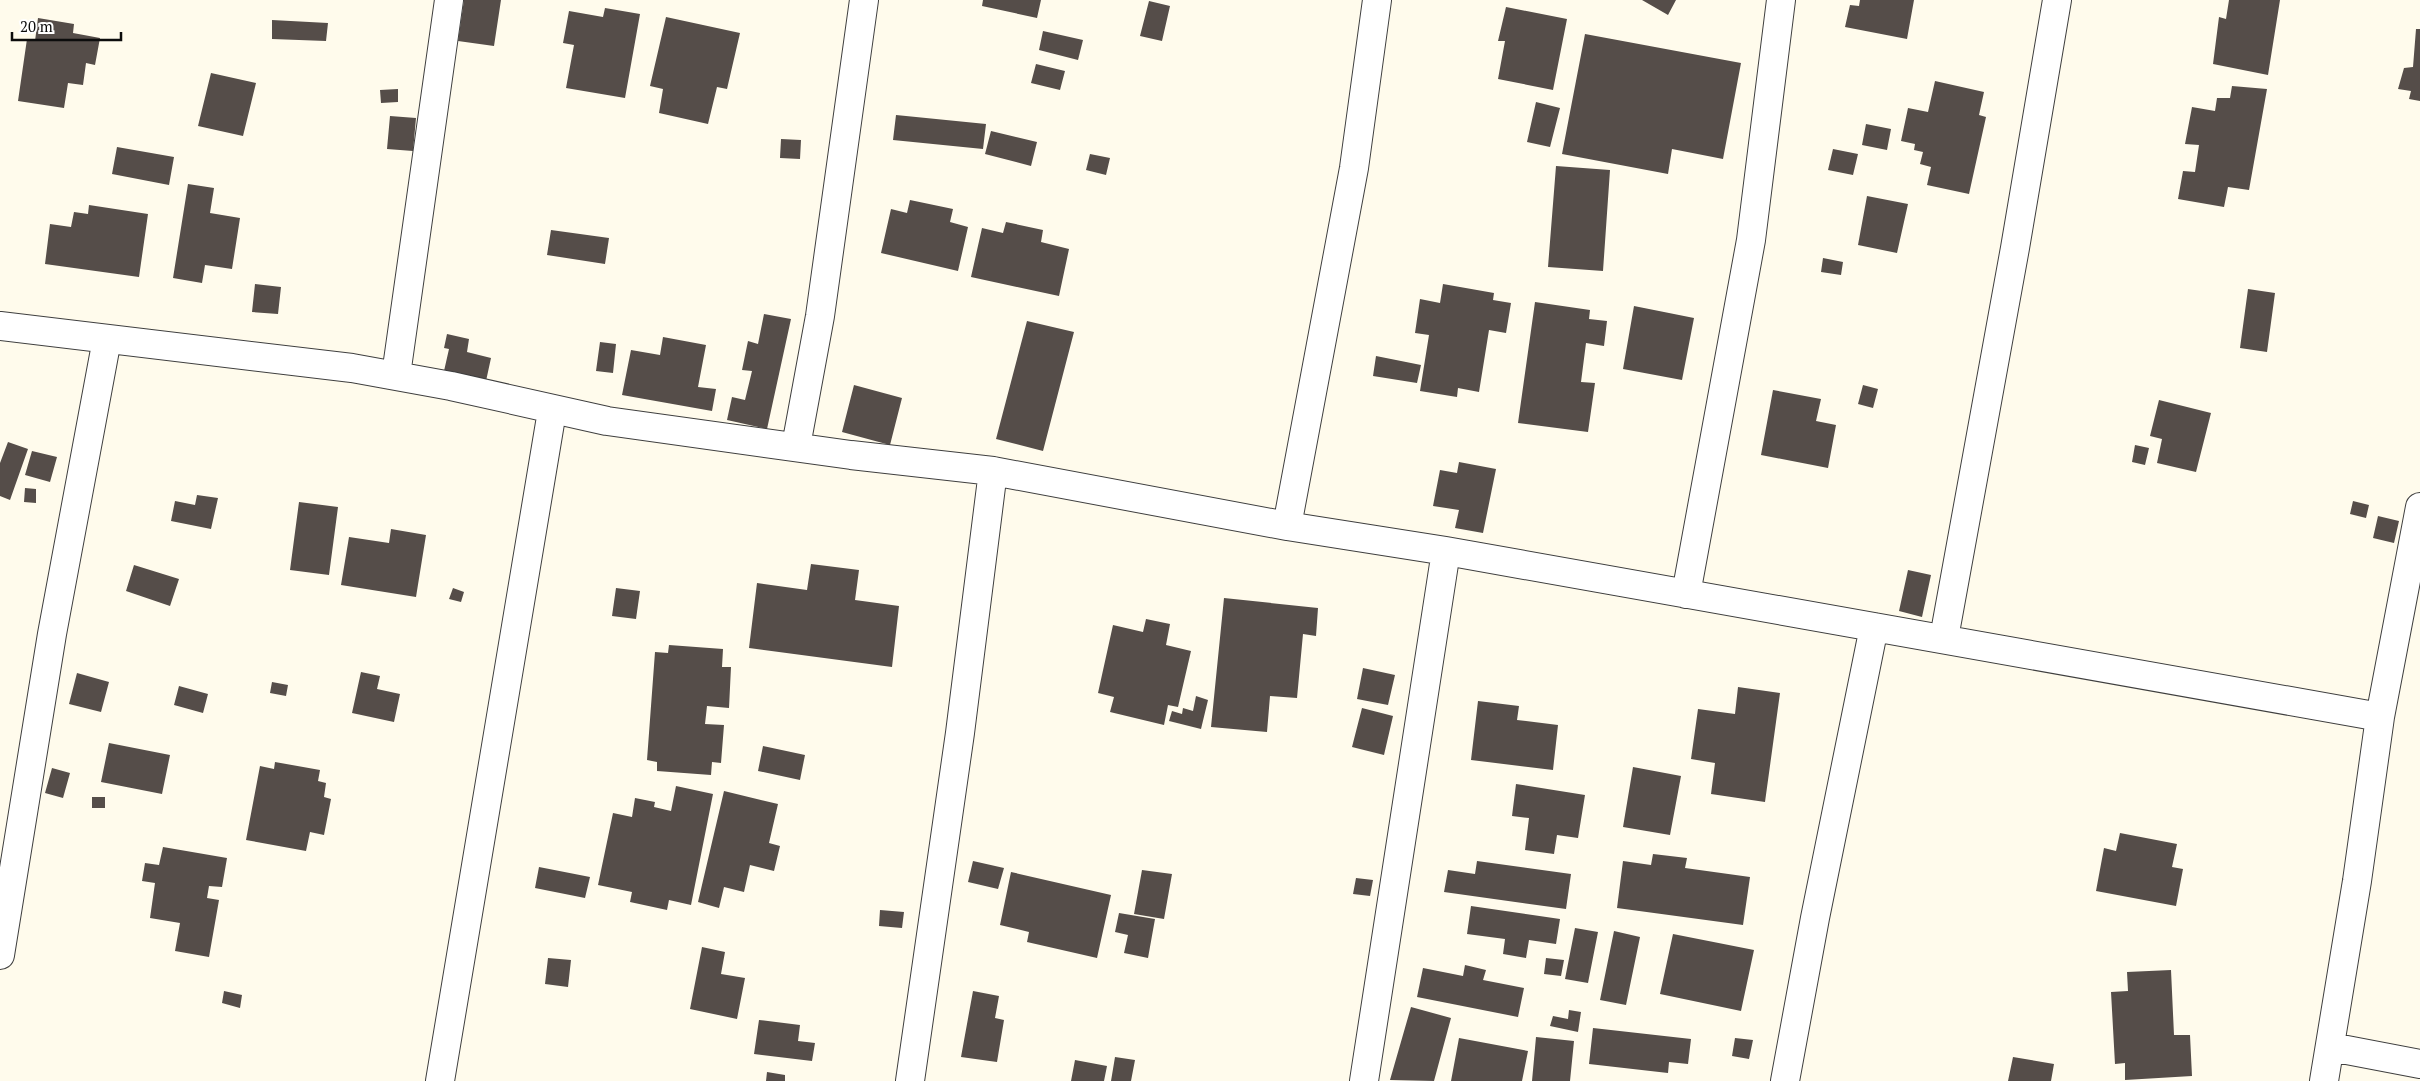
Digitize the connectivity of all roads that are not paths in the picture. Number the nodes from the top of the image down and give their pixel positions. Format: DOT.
graph roads {
  1 [pos="449,0"];
  2 [pos="864,0"];
  3 [pos="1377,0"];
  4 [pos="1781,0"];
  5 [pos="2056,0"];
  6 [pos="0,326"];
  7 [pos="107,339"];
  8 [pos="396,375"];
  9 [pos="552,410"];
  10 [pos="796,446"];
  11 [pos="993,471"];
  12 [pos="2420,508"];
  13 [pos="1288,526"];
  14 [pos="1446,551"];
  15 [pos="1686,594"];
  16 [pos="1874,627"];
  17 [pos="1944,638"];
  18 [pos="2380,717"];
  19 [pos="0,954"];
  20 [pos="2331,1047"];
  21 [pos="2420,1064"];
  22 [pos="440,1081"];
  23 [pos="910,1081"];
  24 [pos="1364,1081"];
  25 [pos="1785,1081"];
  26 [pos="2324,1081"];
  1 -- 8 [label="street"];
  2 -- 10 [label="street"];
  3 -- 13 [label="street"];
  4 -- 15 [label="street"];
  5 -- 17 [label="street"];
  6 -- 7 [label="street"];
  7 -- 8 [label="street"];
  7 -- 19 [label="street"];
  8 -- 9 [label="street"];
  9 -- 10 [label="street"];
  9 -- 22 [label="street"];
  10 -- 11 [label="street"];
  11 -- 13 [label="street"];
  11 -- 23 [label="street"];
  12 -- 18 [label="street"];
  13 -- 14 [label="street"];
  14 -- 15 [label="street"];
  14 -- 24 [label="street"];
  15 -- 16 [label="street"];
  16 -- 17 [label="street"];
  16 -- 25 [label="street"];
  17 -- 18 [label="street"];
  18 -- 20 [label="street"];
  20 -- 21 [label="street"];
  20 -- 26 [label="street"];
}
